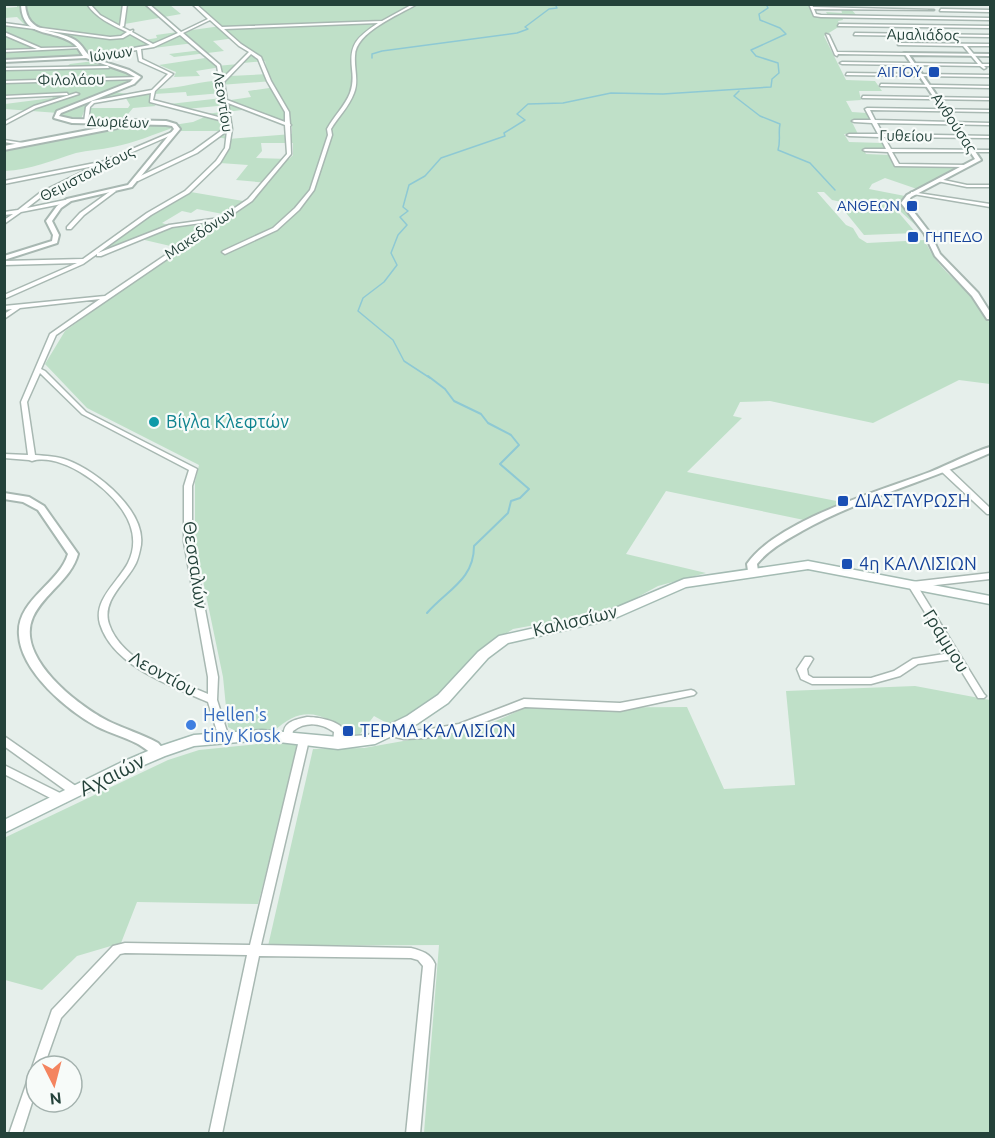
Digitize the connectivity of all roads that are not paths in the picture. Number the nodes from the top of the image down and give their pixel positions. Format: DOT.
graph roads {
  1 [pos="23,4"];
  2 [pos="88,4"];
  3 [pos="125,4"];
  4 [pos="146,4"];
  5 [pos="193,4"];
  6 [pos="416,4"];
  7 [pos="868,4"];
  8 [pos="927,4"];
  9 [pos="986,4"];
  10 [pos="811,6"];
  11 [pos="852,9"];
  12 [pos="872,9"];
  13 [pos="890,9"];
  14 [pos="932,10"];
  15 [pos="941,10"];
  16 [pos="990,10"];
  17 [pos="858,17"];
  18 [pos="880,17"];
  19 [pos="897,18"];
  20 [pos="939,18"];
  21 [pos="210,19"];
  22 [pos="990,19"];
  23 [pos="386,22"];
  24 [pos="4,24"];
  25 [pos="839,25"];
  26 [pos="122,26"];
  27 [pos="886,26"];
  28 [pos="32,27"];
  29 [pos="948,27"];
  30 [pos="990,27"];
  31 [pos="221,28"];
  32 [pos="132,32"];
  33 [pos="4,33"];
  34 [pos="181,33"];
  35 [pos="855,34"];
  36 [pos="892,34"];
  37 [pos="826,35"];
  38 [pos="956,35"];
  39 [pos="990,36"];
  40 [pos="899,44"];
  41 [pos="964,45"];
  42 [pos="990,45"];
  43 [pos="153,46"];
  44 [pos="79,48"];
  45 [pos="139,49"];
  46 [pos="42,50"];
  47 [pos="4,51"];
  48 [pos="251,52"];
  49 [pos="836,53"];
  50 [pos="906,54"];
  51 [pos="973,55"];
  52 [pos="990,55"];
  53 [pos="86,57"];
  54 [pos="4,61"];
  55 [pos="842,63"];
  56 [pos="914,64"];
  57 [pos="982,65"];
  58 [pos="990,65"];
  59 [pos="108,67"];
  60 [pos="4,71"];
  61 [pos="860,74"];
  62 [pos="921,75"];
  63 [pos="990,75"];
  64 [pos="847,76"];
  65 [pos="138,78"];
  66 [pos="22,81"];
  67 [pos="4,82"];
  68 [pos="221,83"];
  69 [pos="882,85"];
  70 [pos="930,86"];
  71 [pos="990,87"];
  72 [pos="153,91"];
  73 [pos="4,97"];
  74 [pos="864,97"];
  75 [pos="938,98"];
  76 [pos="990,99"];
  77 [pos="225,101"];
  78 [pos="946,110"];
  79 [pos="990,111"];
  80 [pos="86,121"];
  81 [pos="854,121"];
  82 [pos="133,122"];
  83 [pos="228,122"];
  84 [pos="874,122"];
  85 [pos="955,123"];
  86 [pos="4,124"];
  87 [pos="990,124"];
  88 [pos="289,125"];
  89 [pos="230,129"];
  90 [pos="174,133"];
  91 [pos="849,135"];
  92 [pos="880,135"];
  93 [pos="964,137"];
  94 [pos="990,137"];
  95 [pos="4,141"];
  96 [pos="23,144"];
  97 [pos="4,148"];
  98 [pos="866,150"];
  99 [pos="888,150"];
  100 [pos="973,151"];
  101 [pos="990,152"];
  102 [pos="103,163"];
  103 [pos="966,166"];
  104 [pos="144,169"];
  105 [pos="160,169"];
  106 [pos="136,180"];
  107 [pos="939,180"];
  108 [pos="4,183"];
  109 [pos="990,186"];
  110 [pos="114,191"];
  111 [pos="913,194"];
  112 [pos="64,202"];
  113 [pos="990,206"];
  114 [pos="22,210"];
  115 [pos="4,214"];
  116 [pos="221,219"];
  117 [pos="4,223"];
  118 [pos="69,228"];
  119 [pos="225,252"];
  120 [pos="4,258"];
  121 [pos="84,261"];
  122 [pos="4,263"];
  123 [pos="4,297"];
  124 [pos="107,297"];
  125 [pos="20,306"];
  126 [pos="4,308"];
  127 [pos="4,317"];
  128 [pos="990,317"];
  129 [pos="37,369"];
  130 [pos="990,450"];
  131 [pos="4,456"];
  132 [pos="32,459"];
  133 [pos="945,470"];
  134 [pos="4,496"];
  135 [pos="990,512"];
  136 [pos="753,571"];
  137 [pos="990,576"];
  138 [pos="912,585"];
  139 [pos="990,600"];
  140 [pos="955,656"];
  141 [pos="808,659"];
  142 [pos="691,693"];
  143 [pos="981,696"];
  144 [pos="212,700"];
  145 [pos="390,732"];
  146 [pos="288,737"];
  147 [pos="224,738"];
  148 [pos="304,740"];
  149 [pos="4,741"];
  150 [pos="338,742"];
  151 [pos="160,752"];
  152 [pos="4,769"];
  153 [pos="69,796"];
  154 [pos="4,827"];
  155 [pos="254,951"];
  156 [pos="42,1054"];
  157 [pos="24,1107"];
  158 [pos="15,1134"];
  159 [pos="215,1134"];
  160 [pos="413,1134"];
  1 -- 28 [label="street"];
  2 -- 26 [label="street"];
  3 -- 26 [label="street"];
  4 -- 34 [label="street, Λεοντίου"];
  5 -- 21 [label="street, Μακεδόνων"];
  6 -- 23 [label="street"];
  7 -- 12 [label="street"];
  8 -- 14 [label="street"];
  9 -- 16 [label="street"];
  10 -- 11 [label="street"];
  10 -- 17 [label="street"];
  11 -- 12 [label="street"];
  11 -- 17 [label="street"];
  12 -- 13 [label="street"];
  13 -- 14 [label="street"];
  13 -- 19 [label="street"];
  14 -- 20 [label="street"];
  15 -- 16 [label="street"];
  17 -- 18 [label="street"];
  18 -- 19 [label="street"];
  18 -- 27 [label="street"];
  19 -- 20 [label="street"];
  20 -- 22 [label="street"];
  21 -- 31 [label="street, Μακεδόνων"];
  21 -- 34 [label="street, Ιώνων"];
  23 -- 31 [label="street"];
  23 -- 119 [label="street"];
  24 -- 28 [label="street"];
  25 -- 27 [label="street"];
  26 -- 32 [label="street"];
  27 -- 29 [label="street"];
  27 -- 36 [label="street"];
  28 -- 32 [label="street"];
  28 -- 44 [label="street"];
  29 -- 30 [label="street"];
  29 -- 38 [label="street"];
  31 -- 48 [label="street, Μακεδόνων"];
  32 -- 43 [label="street"];
  33 -- 46 [label="street"];
  34 -- 43 [label="street, Ιώνων"];
  34 -- 68 [label="street, Λεοντίου"];
  35 -- 36 [label="street, Αμαλιάδος"];
  36 -- 38 [label="street, Αμαλιάδος"];
  36 -- 40 [label="street"];
  37 -- 49 [label="street"];
  38 -- 39 [label="street, Αμαλιάδος"];
  38 -- 41 [label="street"];
  40 -- 41 [label="street"];
  40 -- 50 [label="street"];
  41 -- 42 [label="street"];
  41 -- 51 [label="street"];
  43 -- 45 [label="street, Ιώνων"];
  44 -- 46 [label="street"];
  44 -- 53 [label="street"];
  45 -- 53 [label="street, Ιώνων"];
  45 -- 72 [label="street"];
  46 -- 47 [label="street"];
  48 -- 68 [label="street"];
  48 -- 88 [label="street, Μακεδόνων"];
  49 -- 50 [label="street"];
  49 -- 55 [label="street"];
  50 -- 51 [label="street"];
  50 -- 56 [label="street, Ανθούσας"];
  51 -- 52 [label="street"];
  51 -- 57 [label="street"];
  53 -- 54 [label="street, Ιώνων"];
  53 -- 59 [label="street"];
  55 -- 56 [label="street"];
  55 -- 64 [label="street"];
  56 -- 57 [label="street"];
  56 -- 62 [label="street, Ανθούσας"];
  57 -- 58 [label="street"];
  57 -- 63 [label="street"];
  59 -- 60 [label="street"];
  59 -- 65 [label="street"];
  60 -- 66 [label="street"];
  61 -- 62 [label="street"];
  61 -- 64 [label="street"];
  62 -- 63 [label="street"];
  62 -- 70 [label="street, Ανθούσας"];
  65 -- 66 [label="street, Φιλολάου"];
  65 -- 80 [label="street, Δωριέων"];
  66 -- 67 [label="street, Φιλολάου"];
  68 -- 77 [label="street, Λεοντίου"];
  69 -- 70 [label="street"];
  70 -- 71 [label="street"];
  70 -- 75 [label="street, Ανθούσας"];
  72 -- 80 [label="street"];
  72 -- 83 [label="street"];
  73 -- 86 [label="street"];
  74 -- 75 [label="street"];
  75 -- 76 [label="street"];
  75 -- 78 [label="street, Ανθούσας"];
  77 -- 83 [label="street, Λεοντίου"];
  77 -- 88 [label="street"];
  78 -- 79 [label="street"];
  78 -- 84 [label="street"];
  78 -- 85 [label="street, Ανθούσας"];
  80 -- 82 [label="street, Δωριέων"];
  81 -- 84 [label="street"];
  82 -- 90 [label="street, Δωριέων"];
  82 -- 96 [label="street"];
  83 -- 89 [label="street, Λεοντίου"];
  84 -- 85 [label="street"];
  84 -- 92 [label="street"];
  85 -- 87 [label="street"];
  85 -- 93 [label="street, Ανθούσας"];
  88 -- 116 [label="street, Μακεδόνων"];
  89 -- 105 [label="street"];
  89 -- 121 [label="street, Λεοντίου"];
  90 -- 102 [label="street, Θεμιστοκλέους"];
  90 -- 104 [label="street, Δωριέων"];
  91 -- 92 [label="street, Γυθείου"];
  92 -- 93 [label="street, Γυθείου"];
  92 -- 99 [label="street"];
  93 -- 94 [label="street, Γυθείου"];
  93 -- 100 [label="street, Ανθούσας"];
  95 -- 96 [label="street"];
  96 -- 97 [label="street"];
  98 -- 99 [label="street"];
  99 -- 100 [label="street"];
  99 -- 103 [label="street"];
  100 -- 101 [label="street"];
  100 -- 103 [label="street, Ανθούσας"];
  102 -- 108 [label="street"];
  102 -- 114 [label="street, Θεμιστοκλέους"];
  103 -- 107 [label="street, Ανθούσας"];
  104 -- 105 [label="street"];
  104 -- 106 [label="street, Δωριέων"];
  105 -- 106 [label="street"];
  106 -- 110 [label="street, Δωριέων"];
  107 -- 109 [label="street"];
  107 -- 111 [label="street, Ανθούσας"];
  110 -- 112 [label="street, Δωριέων"];
  110 -- 118 [label="street"];
  111 -- 113 [label="street"];
  111 -- 128 [label="street"];
  112 -- 114 [label="street"];
  112 -- 120 [label="street"];
  114 -- 115 [label="street"];
  114 -- 117 [label="street, Θεμιστοκλέους"];
  116 -- 121 [label="street, Λεοντίου"];
  116 -- 124 [label="street, Μακεδόνων"];
  121 -- 122 [label="street"];
  121 -- 123 [label="street, Λεοντίου"];
  124 -- 125 [label="street"];
  124 -- 129 [label="street, Μακεδόνων"];
  125 -- 126 [label="street"];
  125 -- 127 [label="street"];
  129 -- 132 [label="street, Μακεδόνων"];
  129 -- 144 [label="street, Θεσσαλών"];
  130 -- 133 [label="street"];
  131 -- 132 [label="street, Λεοντίου"];
  132 -- 144 [label="street, Λεοντίου"];
  133 -- 135 [label="street"];
  133 -- 136 [label="street"];
  134 -- 151 [label="street"];
  136 -- 138 [label="main road, Καλισσίων"];
  136 -- 145 [label="main road, Καλισσίων"];
  137 -- 138 [label="street"];
  138 -- 139 [label="main road, Καλισσίων"];
  138 -- 140 [label="street, Γράμμου"];
  140 -- 141 [label="street"];
  140 -- 143 [label="street, Γράμμου"];
  142 -- 145 [label="street"];
  144 -- 147 [label="street, Θεσσαλών"];
  145 -- 150 [label="main road, Καλισσίων"];
  146 -- 147 [label="main road, Καλισσίων"];
  146 -- 148 [label="main road, Καλισσίων"];
  146 -- 150 [label="street"];
  147 -- 151 [label="main road, Αχαιών"];
  148 -- 150 [label="main road, Καλισσίων"];
  148 -- 155 [label="street"];
  149 -- 153 [label="street"];
  151 -- 153 [label="main road, Αχαιών"];
  152 -- 153 [label="street"];
  153 -- 154 [label="main road, Αχαιών"];
  155 -- 156 [label="street"];
  155 -- 159 [label="street"];
  155 -- 160 [label="street"];
  157 -- 158 [label="street"];
}
